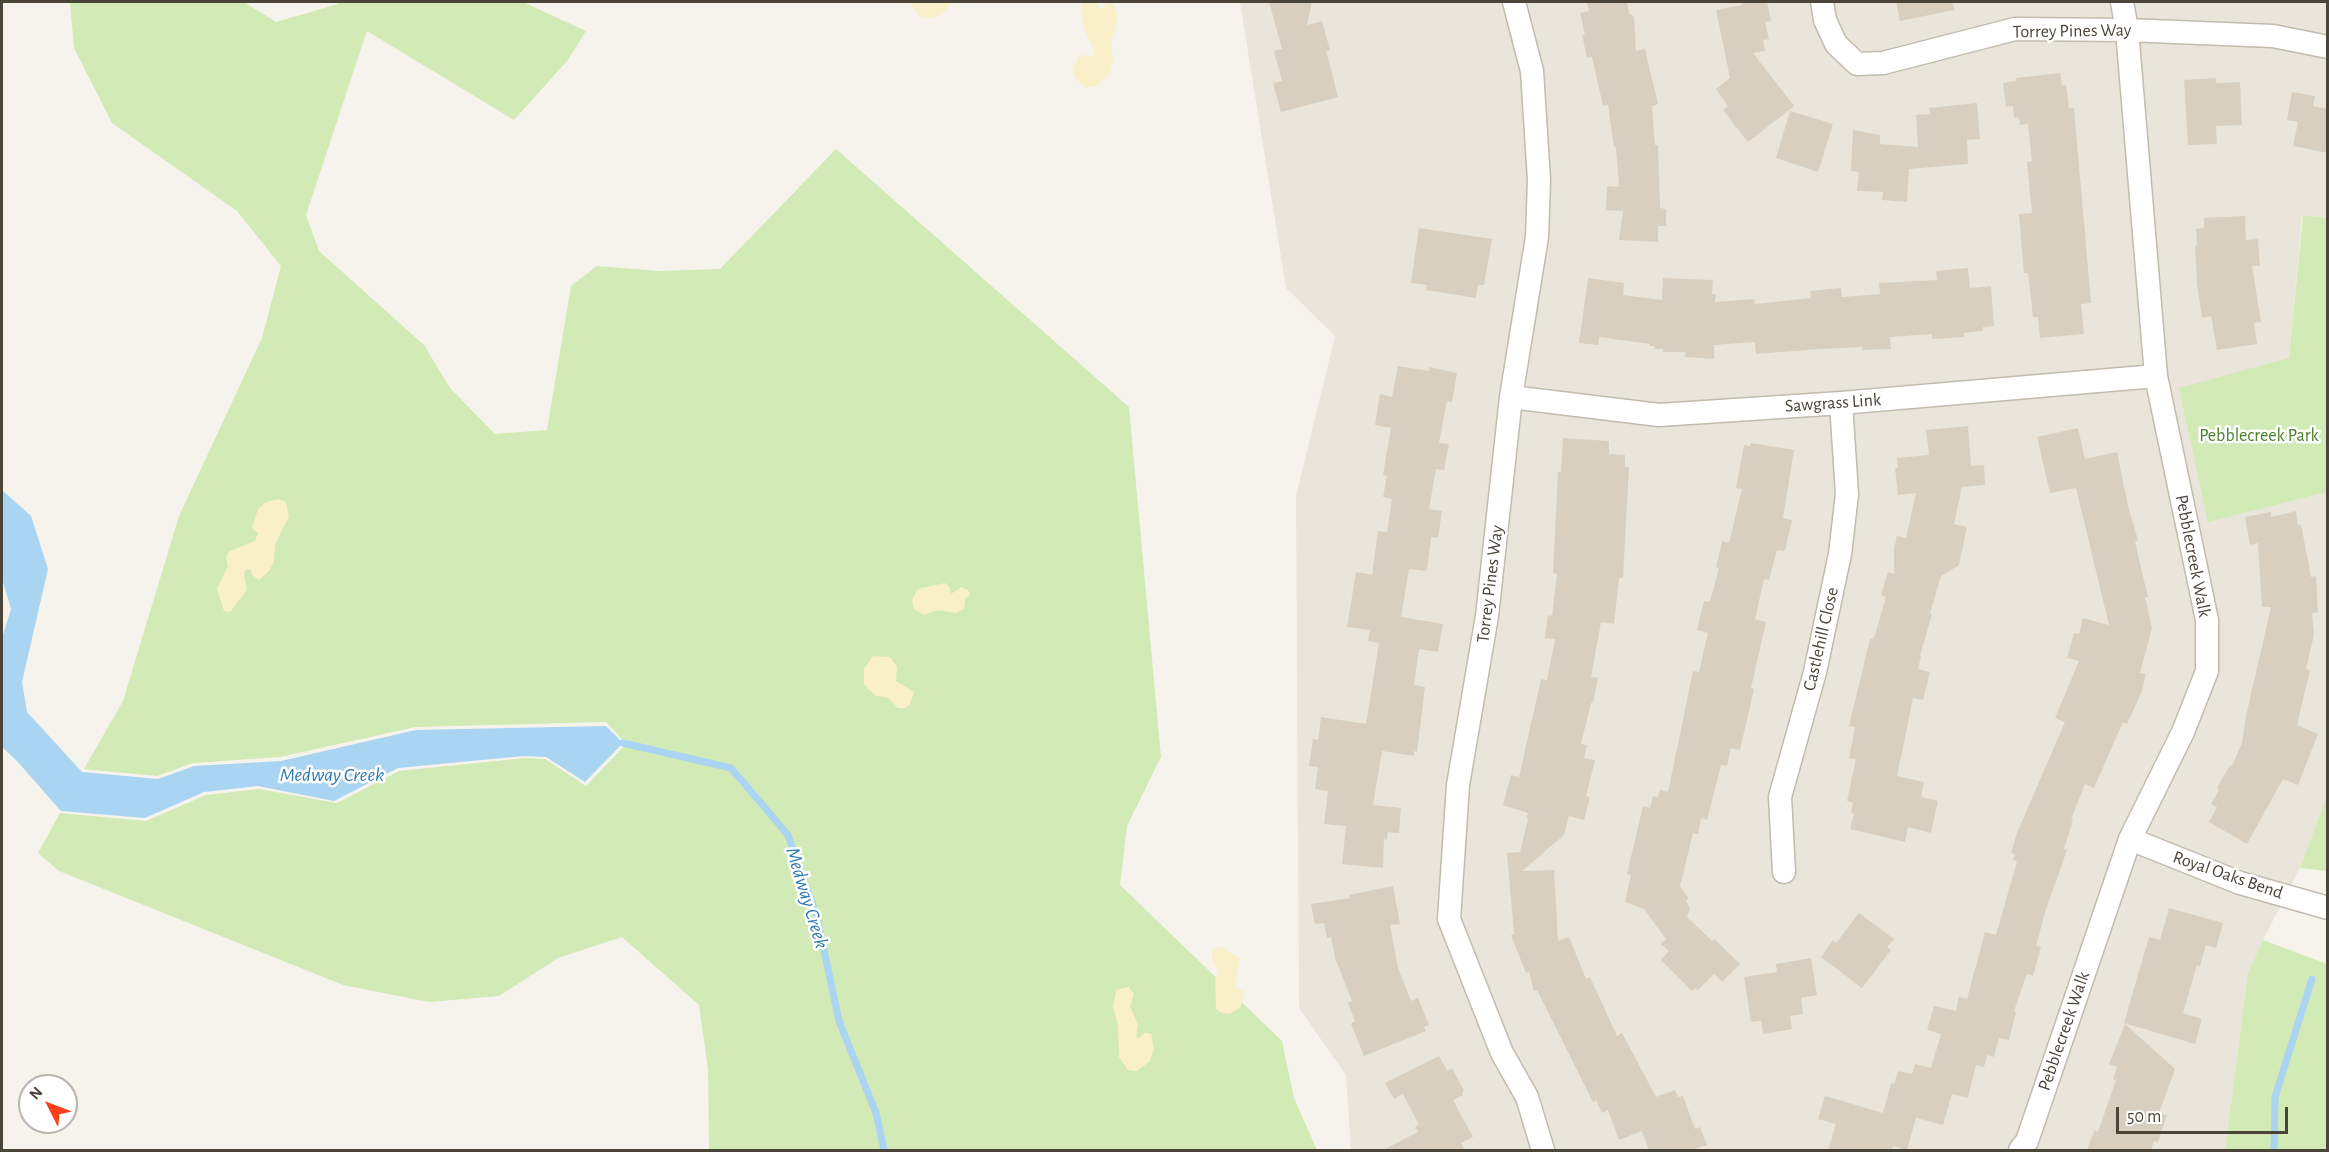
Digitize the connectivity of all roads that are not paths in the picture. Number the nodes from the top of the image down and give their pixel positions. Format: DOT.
graph roads {
  1 [pos="1514,2"];
  2 [pos="1822,2"];
  3 [pos="2122,2"];
  4 [pos="2127,30"];
  5 [pos="2328,47"];
  6 [pos="2156,376"];
  7 [pos="1511,397"];
  8 [pos="1841,403"];
  9 [pos="2130,839"];
  10 [pos="1784,872"];
  11 [pos="2328,908"];
  12 [pos="1543,1150"];
  13 [pos="2020,1150"];
  1 -- 7 [label="street, Torrey Pines Way"];
  2 -- 4 [label="street, Torrey Pines Way"];
  3 -- 4 [label="street, Pebblecreek Walk"];
  4 -- 5 [label="street, Torrey Pines Way"];
  4 -- 6 [label="street, Pebblecreek Walk"];
  6 -- 8 [label="street, Sawgrass Link"];
  6 -- 9 [label="street, Pebblecreek Walk"];
  7 -- 8 [label="street, Sawgrass Link"];
  7 -- 12 [label="street, Torrey Pines Way"];
  8 -- 10 [label="street, Castlehill Close"];
  9 -- 11 [label="street, Royal Oaks Bend"];
  9 -- 13 [label="street, Pebblecreek Walk"];
}
